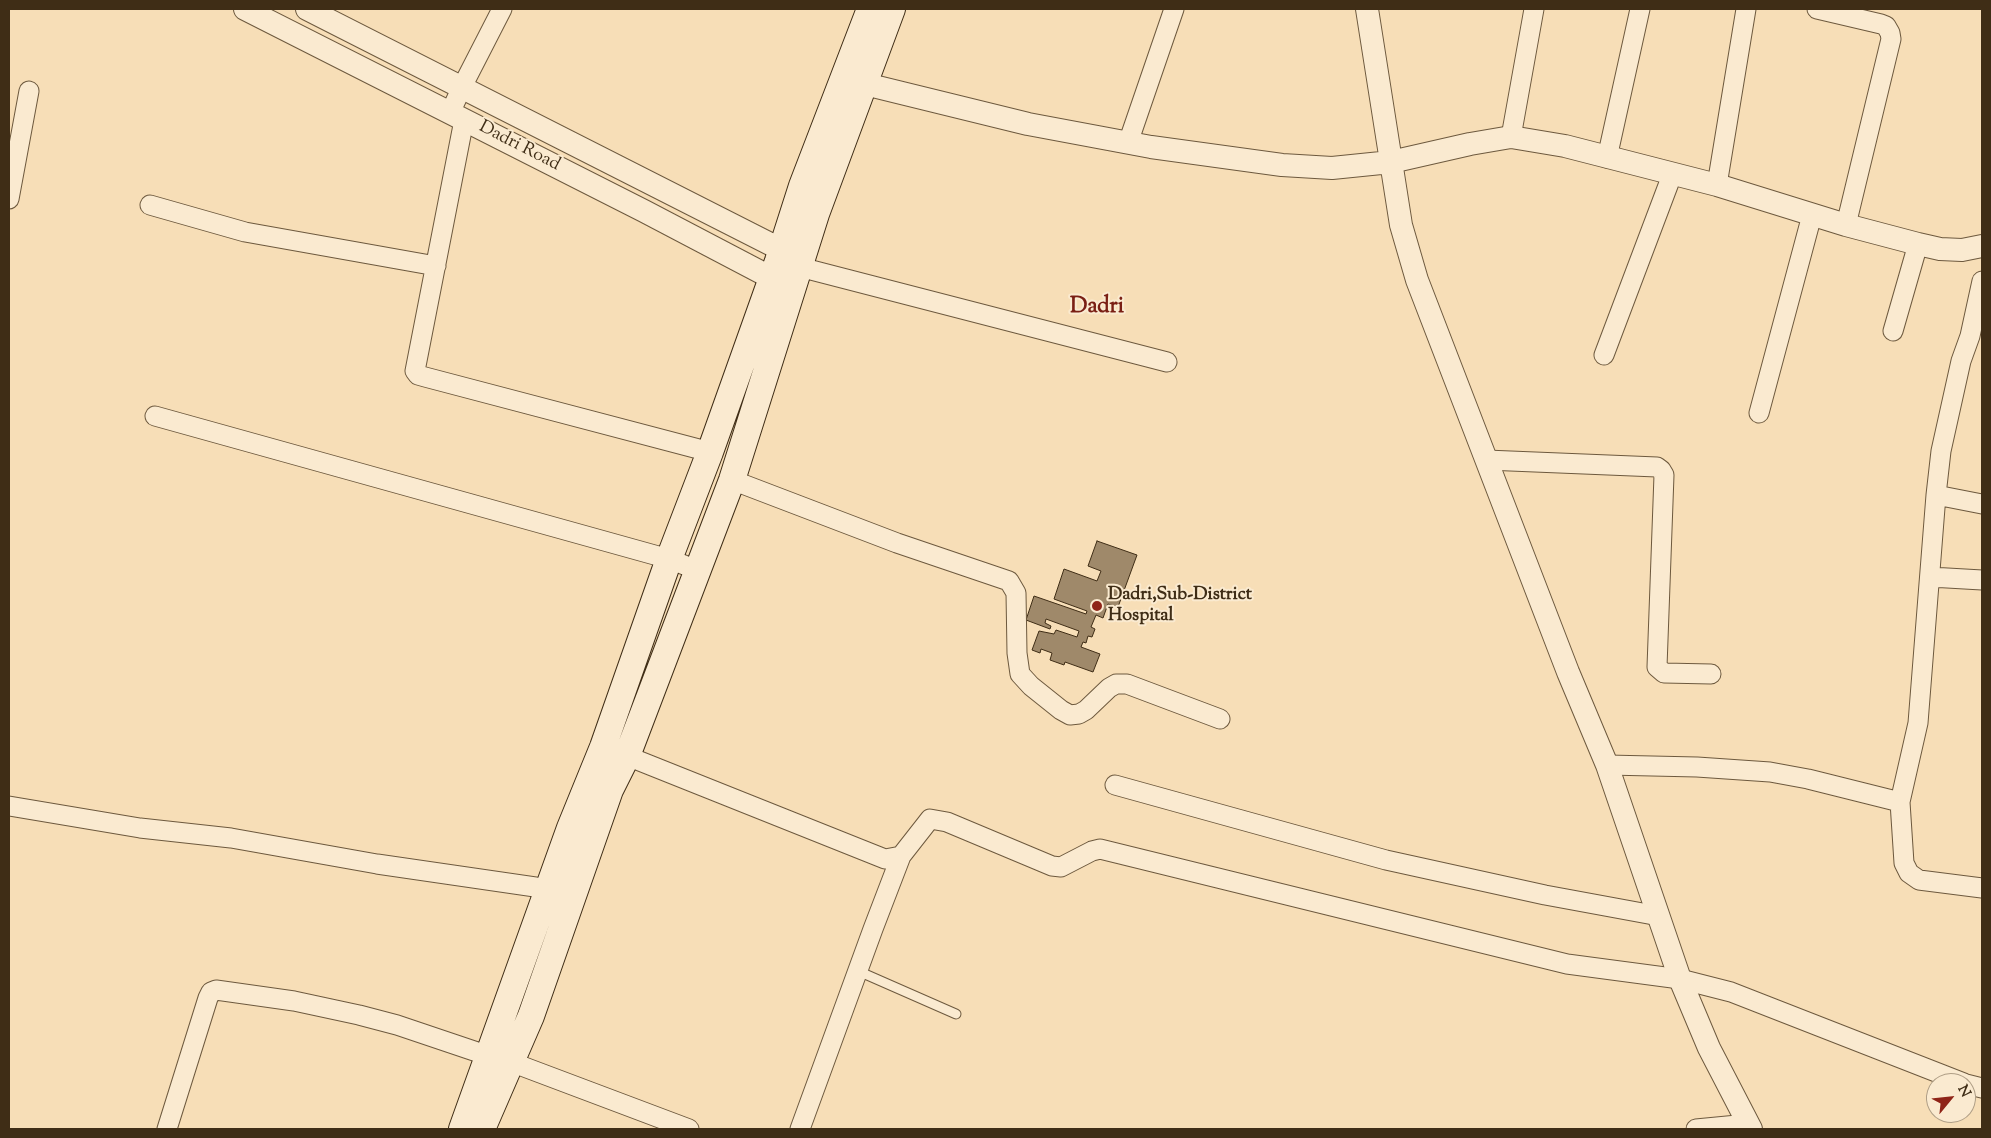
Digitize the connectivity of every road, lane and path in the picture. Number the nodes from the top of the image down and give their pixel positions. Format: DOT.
graph roads {
  1 [pos="245,9"];
  2 [pos="307,9"];
  3 [pos="502,9"];
  4 [pos="870,9"];
  5 [pos="892,9"];
  6 [pos="1174,9"];
  7 [pos="1367,9"];
  8 [pos="1534,9"];
  9 [pos="1640,9"];
  10 [pos="1746,9"];
  11 [pos="1818,9"];
  12 [pos="1845,13"];
  13 [pos="865,84"];
  14 [pos="462,87"];
  15 [pos="29,91"];
  16 [pos="457,116"];
  17 [pos="1512,137"];
  18 [pos="1128,143"];
  19 [pos="1607,158"];
  20 [pos="1391,162"];
  21 [pos="1672,175"];
  22 [pos="1716,185"];
  23 [pos="9,199"];
  24 [pos="150,206"];
  25 [pos="1812,215"];
  26 [pos="1846,225"];
  27 [pos="1918,244"];
  28 [pos="1982,246"];
  29 [pos="436,266"];
  30 [pos="787,267"];
  31 [pos="1982,281"];
  32 [pos="1893,331"];
  33 [pos="1976,337"];
  34 [pos="1604,355"];
  35 [pos="1167,362"];
  36 [pos="1759,413"];
  37 [pos="155,416"];
  38 [pos="710,452"];
  39 [pos="1486,460"];
  40 [pos="732,480"];
  41 [pos="1936,495"];
  42 [pos="1982,504"];
  43 [pos="669,559"];
  44 [pos="697,570"];
  45 [pos="1930,577"];
  46 [pos="1982,580"];
  47 [pos="1711,674"];
  48 [pos="1220,719"];
  49 [pos="626,756"];
  50 [pos="1607,765"];
  51 [pos="1115,785"];
  52 [pos="1900,802"];
  53 [pos="9,806"];
  54 [pos="902,856"];
  55 [pos="1982,888"];
  56 [pos="549,889"];
  57 [pos="1659,916"];
  58 [pos="858,971"];
  59 [pos="1680,979"];
  60 [pos="956,1014"];
  61 [pos="500,1059"];
  62 [pos="1939,1073"];
  63 [pos="1750,1127"];
  64 [pos="167,1129"];
  65 [pos="462,1129"];
  66 [pos="482,1129"];
  67 [pos="689,1129"];
  68 [pos="800,1129"];
  69 [pos="1696,1129"];
  1 -- 16 [label="street, Dadri Road"];
  2 -- 14 [label="street, Dadri Road"];
  3 -- 14 [label="street"];
  4 -- 30 [label="main road"];
  5 -- 13 [label="main road"];
  6 -- 18 [label="street"];
  7 -- 20 [label="street"];
  8 -- 17 [label="street"];
  9 -- 19 [label="street"];
  10 -- 22 [label="street"];
  11 -- 12 [label="street"];
  12 -- 26 [label="street"];
  13 -- 18 [label="street"];
  13 -- 30 [label="main road"];
  14 -- 16 [label="street"];
  14 -- 30 [label="street, Dadri Road"];
  15 -- 23 [label="street"];
  16 -- 29 [label="street"];
  16 -- 30 [label="street, Dadri Road"];
  17 -- 19 [label="street"];
  17 -- 20 [label="street"];
  18 -- 20 [label="street"];
  19 -- 21 [label="street"];
  20 -- 39 [label="street"];
  21 -- 22 [label="street"];
  21 -- 34 [label="street"];
  22 -- 25 [label="street"];
  24 -- 29 [label="street"];
  25 -- 26 [label="street"];
  25 -- 36 [label="street"];
  26 -- 27 [label="street"];
  27 -- 28 [label="street"];
  27 -- 32 [label="street"];
  29 -- 38 [label="street"];
  30 -- 35 [label="street"];
  30 -- 38 [label="main road"];
  30 -- 40 [label="main road"];
  31 -- 33 [label="street"];
  33 -- 41 [label="street"];
  37 -- 43 [label="street"];
  38 -- 43 [label="main road"];
  39 -- 47 [label="street"];
  39 -- 50 [label="street"];
  40 -- 44 [label="main road"];
  40 -- 48 [label="street"];
  41 -- 42 [label="street"];
  41 -- 45 [label="street"];
  43 -- 44 [label="street"];
  43 -- 56 [label="main road"];
  44 -- 49 [label="main road"];
  45 -- 46 [label="street"];
  45 -- 52 [label="street"];
  49 -- 54 [label="street"];
  49 -- 61 [label="main road"];
  50 -- 52 [label="street"];
  50 -- 57 [label="street"];
  51 -- 57 [label="street"];
  52 -- 55 [label="street"];
  53 -- 56 [label="street"];
  54 -- 58 [label="street"];
  54 -- 59 [label="street"];
  56 -- 61 [label="main road"];
  57 -- 59 [label="street"];
  58 -- 60 [label="lane"];
  58 -- 68 [label="street"];
  59 -- 62 [label="street"];
  59 -- 63 [label="street"];
  61 -- 64 [label="street"];
  61 -- 65 [label="main road"];
  61 -- 66 [label="main road"];
  61 -- 67 [label="street"];
  63 -- 69 [label="street"];
}
